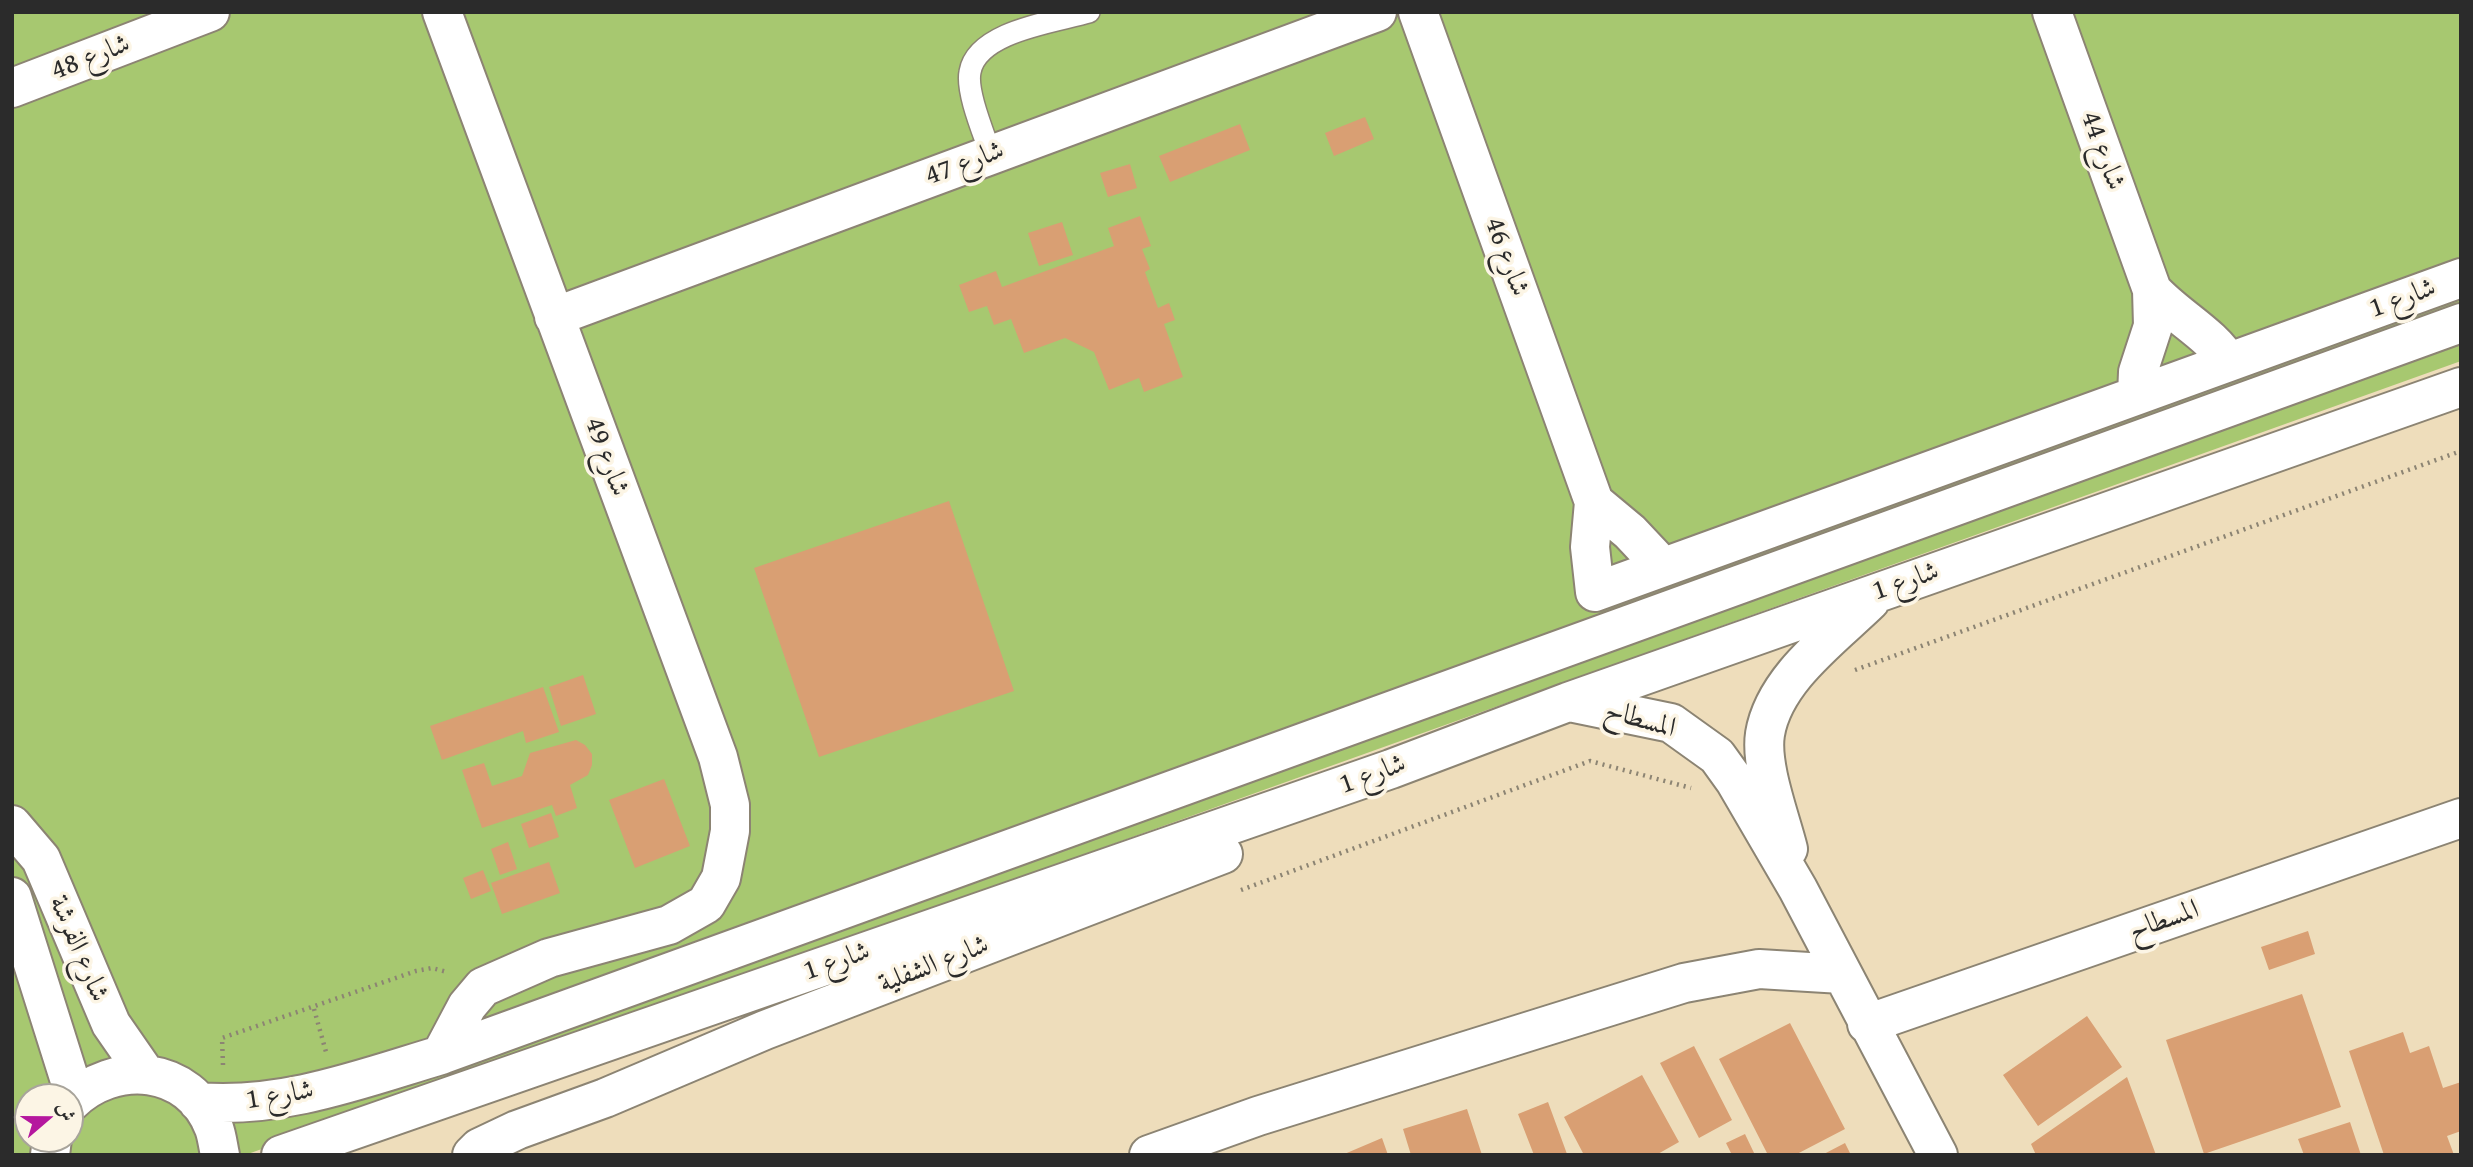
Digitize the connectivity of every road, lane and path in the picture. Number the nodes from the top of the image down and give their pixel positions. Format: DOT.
graph roads {
  1 [pos="210,12"];
  2 [pos="442,12"];
  3 [pos="1089,12"];
  4 [pos="1377,12"];
  5 [pos="1418,12"];
  6 [pos="2052,12"];
  7 [pos="12,88"];
  8 [pos="991,155"];
  9 [pos="2461,278"];
  10 [pos="2152,290"];
  11 [pos="554,317"];
  12 [pos="2461,323"];
  13 [pos="2228,362"];
  14 [pos="2461,387"];
  15 [pos="2137,395"];
  16 [pos="2461,451"];
  17 [pos="1594,502"];
  18 [pos="1662,566"];
  19 [pos="1595,592"];
  20 [pos="1880,592"];
  21 [pos="1849,673"];
  22 [pos="1567,702"];
  23 [pos="1391,769"];
  24 [pos="1735,781"];
  25 [pos="2461,818"];
  26 [pos="12,825"];
  27 [pos="1798,889"];
  28 [pos="1236,892"];
  29 [pos="12,897"];
  30 [pos="1842,974"];
  31 [pos="483,987"];
  32 [pos="1867,1024"];
  33 [pos="441,1055"];
  34 [pos="145,1073"];
  35 [pos="223,1074"];
  36 [pos="70,1083"];
  37 [pos="84,1091"];
  38 [pos="198,1102"];
  39 [pos="220,1155"];
  40 [pos="281,1155"];
  41 [pos="472,1155"];
  42 [pos="1150,1155"];
  43 [pos="1938,1155"];
  1 -- 7 [label="street, شارع 48"];
  2 -- 11 [label="street, شارع 49"];
  3 -- 8 [label="lane"];
  4 -- 8 [label="street, شارع 47"];
  5 -- 17 [label="street, شارع 46"];
  6 -- 10 [label="street, شارع 44"];
  8 -- 11 [label="street, شارع 47"];
  9 -- 13 [label="street, شارع 1"];
  10 -- 13 [label="street, شارع 44"];
  10 -- 15 [label="street, شارع 44"];
  11 -- 31 [label="street, شارع 49"];
  12 -- 33 [label="street, شارع 1"];
  13 -- 15 [label="street, شارع 1"];
  14 -- 20 [label="street, شارع 1"];
  15 -- 18 [label="street, شارع 1"];
  16 -- 21 [label="path"];
  17 -- 18 [label="street"];
  17 -- 19 [label="street, شارع 46"];
  18 -- 19 [label="street, شارع 1"];
  20 -- 22 [label="street, شارع 1"];
  20 -- 27 [label="street, المسطاح"];
  22 -- 23 [label="street, شارع 1"];
  22 -- 24 [label="street, المسطاح"];
  23 -- 40 [label="street, شارع 1"];
  23 -- 41 [label="street, شارع الشفلية"];
  24 -- 27 [label="street, المسطاح"];
  24 -- 28 [label="path"];
  25 -- 32 [label="street, المسطاح"];
  26 -- 34 [label="street, شارع الفرشة"];
  27 -- 30 [label="street, المسطاح"];
  29 -- 36 [label="street, شارع الفرشة"];
  30 -- 32 [label="street, المسطاح"];
  30 -- 42 [label="street"];
  31 -- 33 [label="street"];
  31 -- 35 [label="path"];
  32 -- 43 [label="street, المسطاح"];
  33 -- 38 [label="street, شارع 1"];
  34 -- 37 [label="street"];
  34 -- 38 [label="street"];
  38 -- 39 [label="street"];
}
